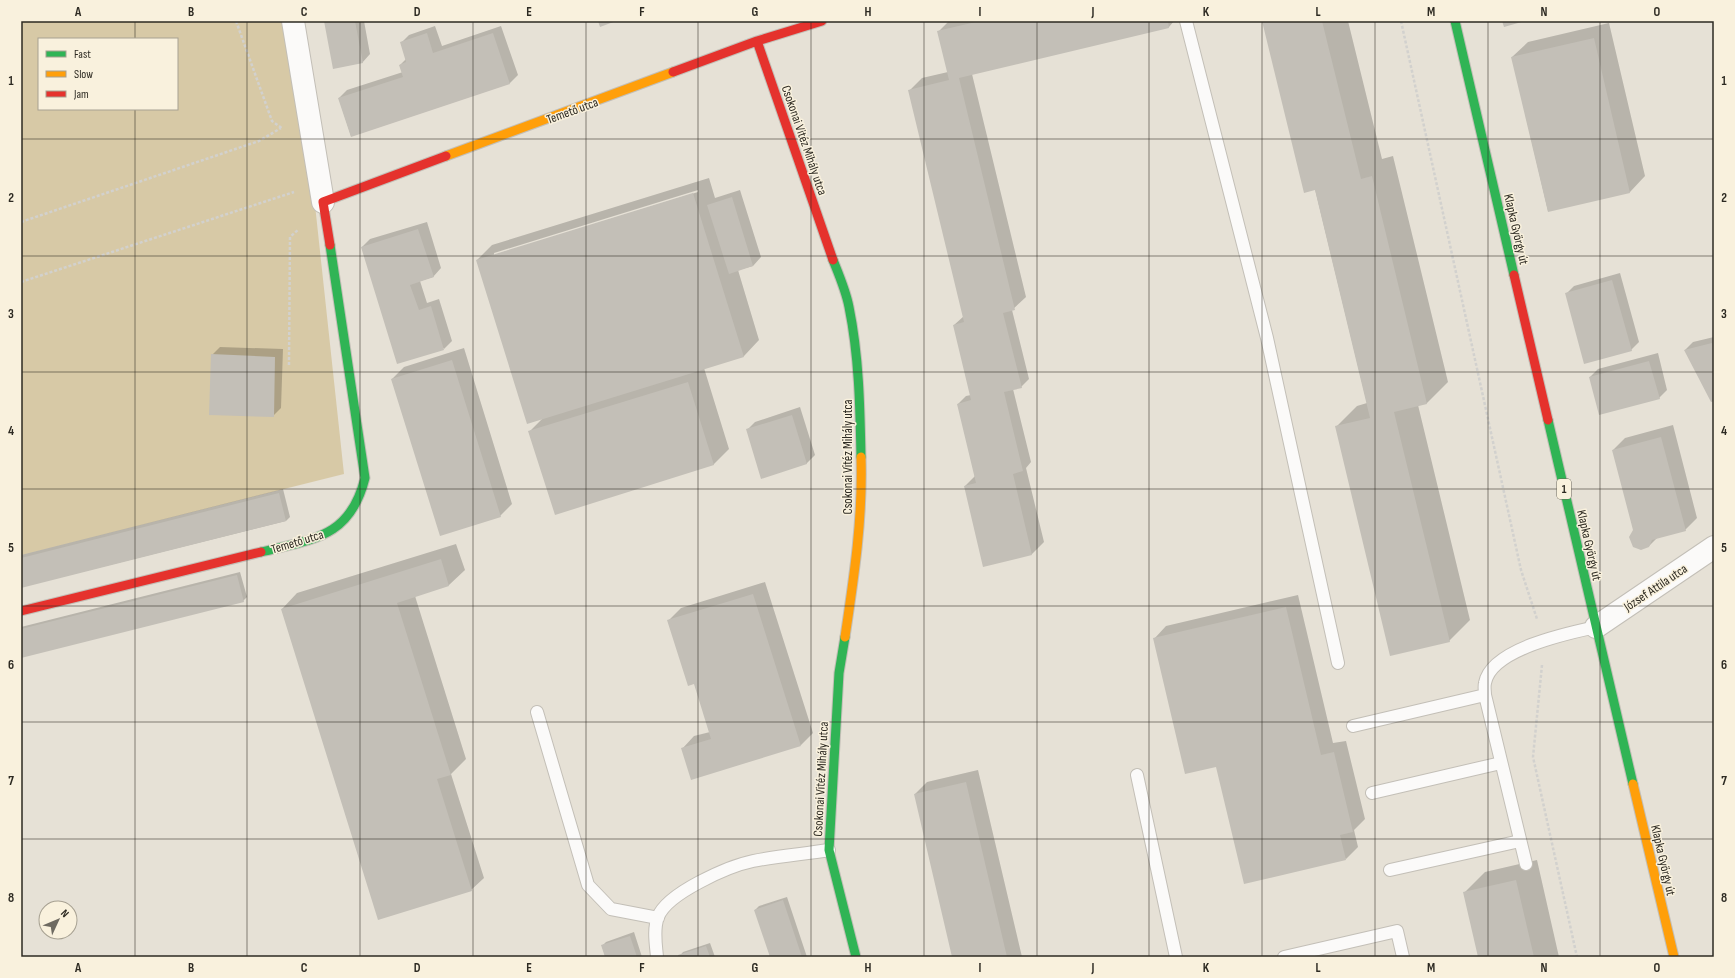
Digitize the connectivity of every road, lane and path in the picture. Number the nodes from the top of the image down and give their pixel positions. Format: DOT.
graph roads {
  1 [pos="236,21"];
  2 [pos="293,21"];
  3 [pos="822,21"];
  4 [pos="1186,21"];
  5 [pos="1401,21"];
  6 [pos="1455,21"];
  7 [pos="757,41"];
  8 [pos="281,128"];
  9 [pos="285,131"];
  10 [pos="301,190"];
  11 [pos="323,202"];
  12 [pos="21,222"];
  13 [pos="300,228"];
  14 [pos="21,282"];
  15 [pos="289,365"];
  16 [pos="1714,547"];
  17 [pos="21,611"];
  18 [pos="1596,627"];
  19 [pos="1544,639"];
  20 [pos="1338,663"];
  21 [pos="1485,695"];
  22 [pos="537,712"];
  23 [pos="1353,726"];
  24 [pos="1501,763"];
  25 [pos="1137,775"];
  26 [pos="1372,793"];
  27 [pos="1520,841"];
  28 [pos="829,850"];
  29 [pos="1526,864"];
  30 [pos="1390,870"];
  31 [pos="658,918"];
  32 [pos="658,957"];
  33 [pos="856,957"];
  34 [pos="1176,957"];
  35 [pos="1284,957"];
  36 [pos="1403,957"];
  37 [pos="1577,957"];
  38 [pos="1674,957"];
  1 -- 8 [label="path"];
  2 -- 11 [label="street, Temető utca"];
  3 -- 7 [label="street, Temető utca"];
  4 -- 20 [label="lane"];
  5 -- 19 [label="path"];
  6 -- 18 [label="street, Klapka György út / 1"];
  7 -- 11 [label="street, Temető utca"];
  7 -- 28 [label="street, Csokonai Vitéz Mihály utca"];
  8 -- 9 [label="path"];
  8 -- 12 [label="path"];
  10 -- 14 [label="path"];
  11 -- 17 [label="street, Temető utca"];
  13 -- 15 [label="path"];
  16 -- 18 [label="street, József Attila utca"];
  18 -- 19 [label="lane"];
  18 -- 38 [label="street, Klapka György út / 1"];
  19 -- 21 [label="lane"];
  19 -- 37 [label="path"];
  21 -- 23 [label="lane"];
  21 -- 24 [label="lane"];
  22 -- 31 [label="lane"];
  24 -- 26 [label="lane"];
  24 -- 27 [label="lane"];
  25 -- 34 [label="lane"];
  27 -- 29 [label="lane"];
  27 -- 30 [label="lane"];
  28 -- 31 [label="lane"];
  28 -- 33 [label="street, Csokonai Vitéz Mihály utca"];
  31 -- 32 [label="lane"];
  35 -- 36 [label="lane"];
}
